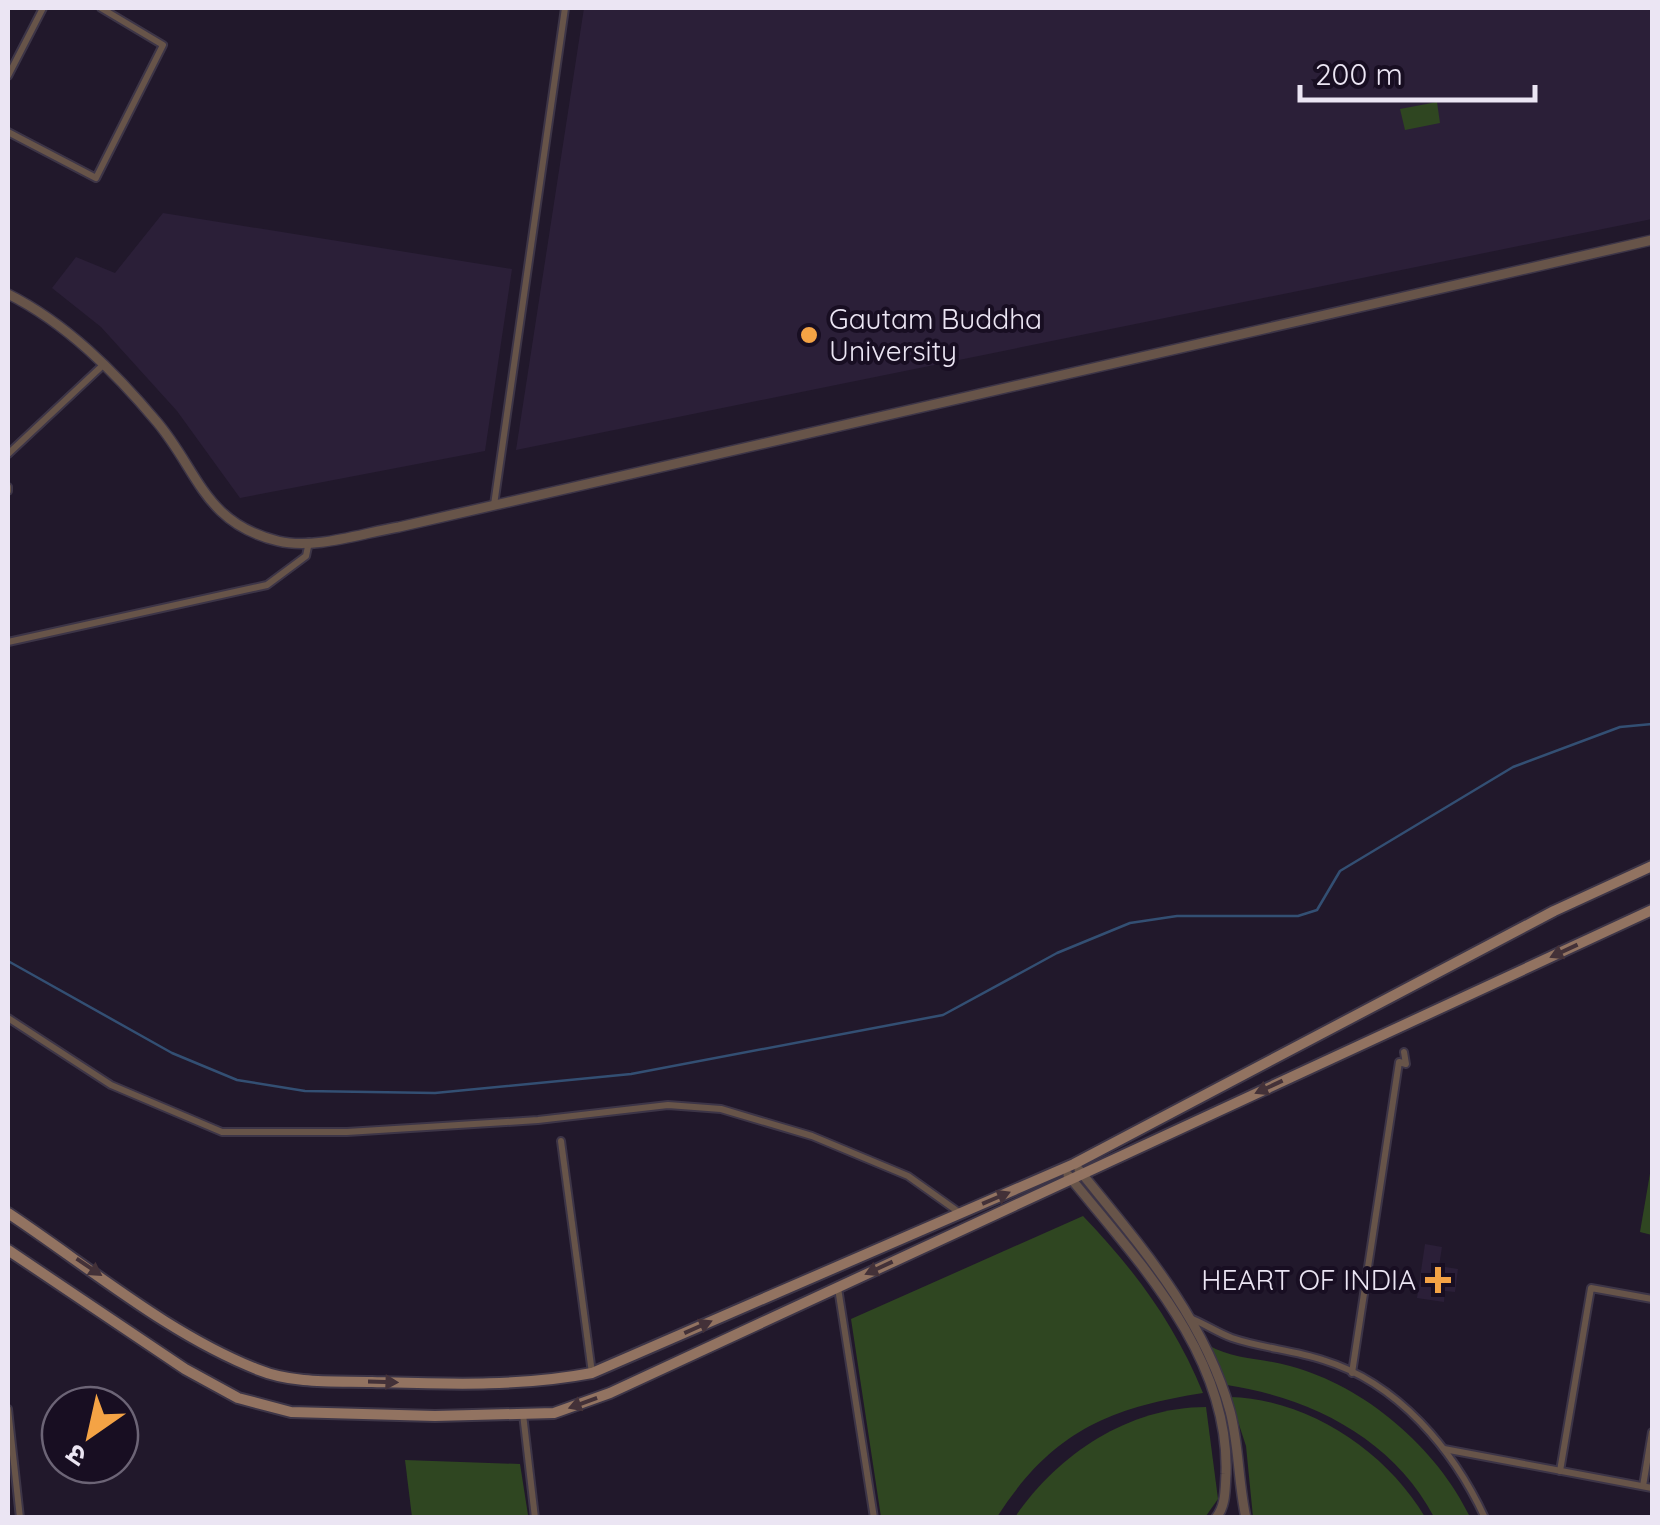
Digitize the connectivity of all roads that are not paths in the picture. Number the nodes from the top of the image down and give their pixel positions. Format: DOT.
graph roads {
  1 [pos="43,8"];
  2 [pos="101,8"];
  3 [pos="565,8"];
  4 [pos="8,76"];
  5 [pos="8,132"];
  6 [pos="1652,240"];
  7 [pos="8,294"];
  8 [pos="102,366"];
  9 [pos="8,454"];
  10 [pos="494,504"];
  11 [pos="309,542"];
  12 [pos="8,642"];
  13 [pos="1652,866"];
  14 [pos="1652,910"];
  15 [pos="8,1018"];
  16 [pos="1404,1052"];
  17 [pos="561,1141"];
  18 [pos="1068,1166"];
  19 [pos="1077,1176"];
  20 [pos="8,1213"];
  21 [pos="960,1213"];
  22 [pos="8,1250"];
  23 [pos="838,1287"];
  24 [pos="1652,1300"];
  25 [pos="1190,1318"];
  26 [pos="592,1373"];
  27 [pos="1352,1373"];
  28 [pos="8,1409"];
  29 [pos="523,1414"];
  30 [pos="8,1420"];
  31 [pos="1652,1432"];
  32 [pos="1444,1449"];
  33 [pos="10,1455"];
  34 [pos="1560,1471"];
  35 [pos="1642,1486"];
  36 [pos="1652,1488"];
  37 [pos="20,1518"];
  38 [pos="535,1518"];
  39 [pos="874,1518"];
  40 [pos="1216,1518"];
  41 [pos="1246,1518"];
  42 [pos="1486,1518"];
  1 -- 4 [label="street"];
  2 -- 5 [label="street"];
  3 -- 10 [label="street"];
  6 -- 10 [label="street"];
  7 -- 8 [label="street"];
  8 -- 9 [label="street"];
  8 -- 11 [label="street"];
  10 -- 11 [label="street"];
  11 -- 12 [label="street"];
  13 -- 18 [label="main road"];
  14 -- 19 [label="main road, one-way"];
  15 -- 21 [label="street"];
  16 -- 27 [label="street"];
  17 -- 26 [label="street"];
  18 -- 19 [label="street"];
  21 -- 18 [label="main road, one-way"];
  19 -- 23 [label="main road, one-way"];
  19 -- 25 [label="street"];
  19 -- 40 [label="street"];
  20 -- 26 [label="main road, one-way"];
  26 -- 21 [label="main road, one-way"];
  22 -- 29 [label="main road"];
  23 -- 29 [label="main road, one-way"];
  23 -- 39 [label="street"];
  24 -- 34 [label="street"];
  25 -- 27 [label="street"];
  25 -- 41 [label="street"];
  27 -- 32 [label="street"];
  28 -- 30 [label="street"];
  29 -- 38 [label="street"];
  30 -- 33 [label="street"];
  31 -- 35 [label="street"];
  32 -- 34 [label="street"];
  32 -- 42 [label="street"];
  33 -- 37 [label="street"];
  34 -- 35 [label="street"];
  35 -- 36 [label="street"];
}
